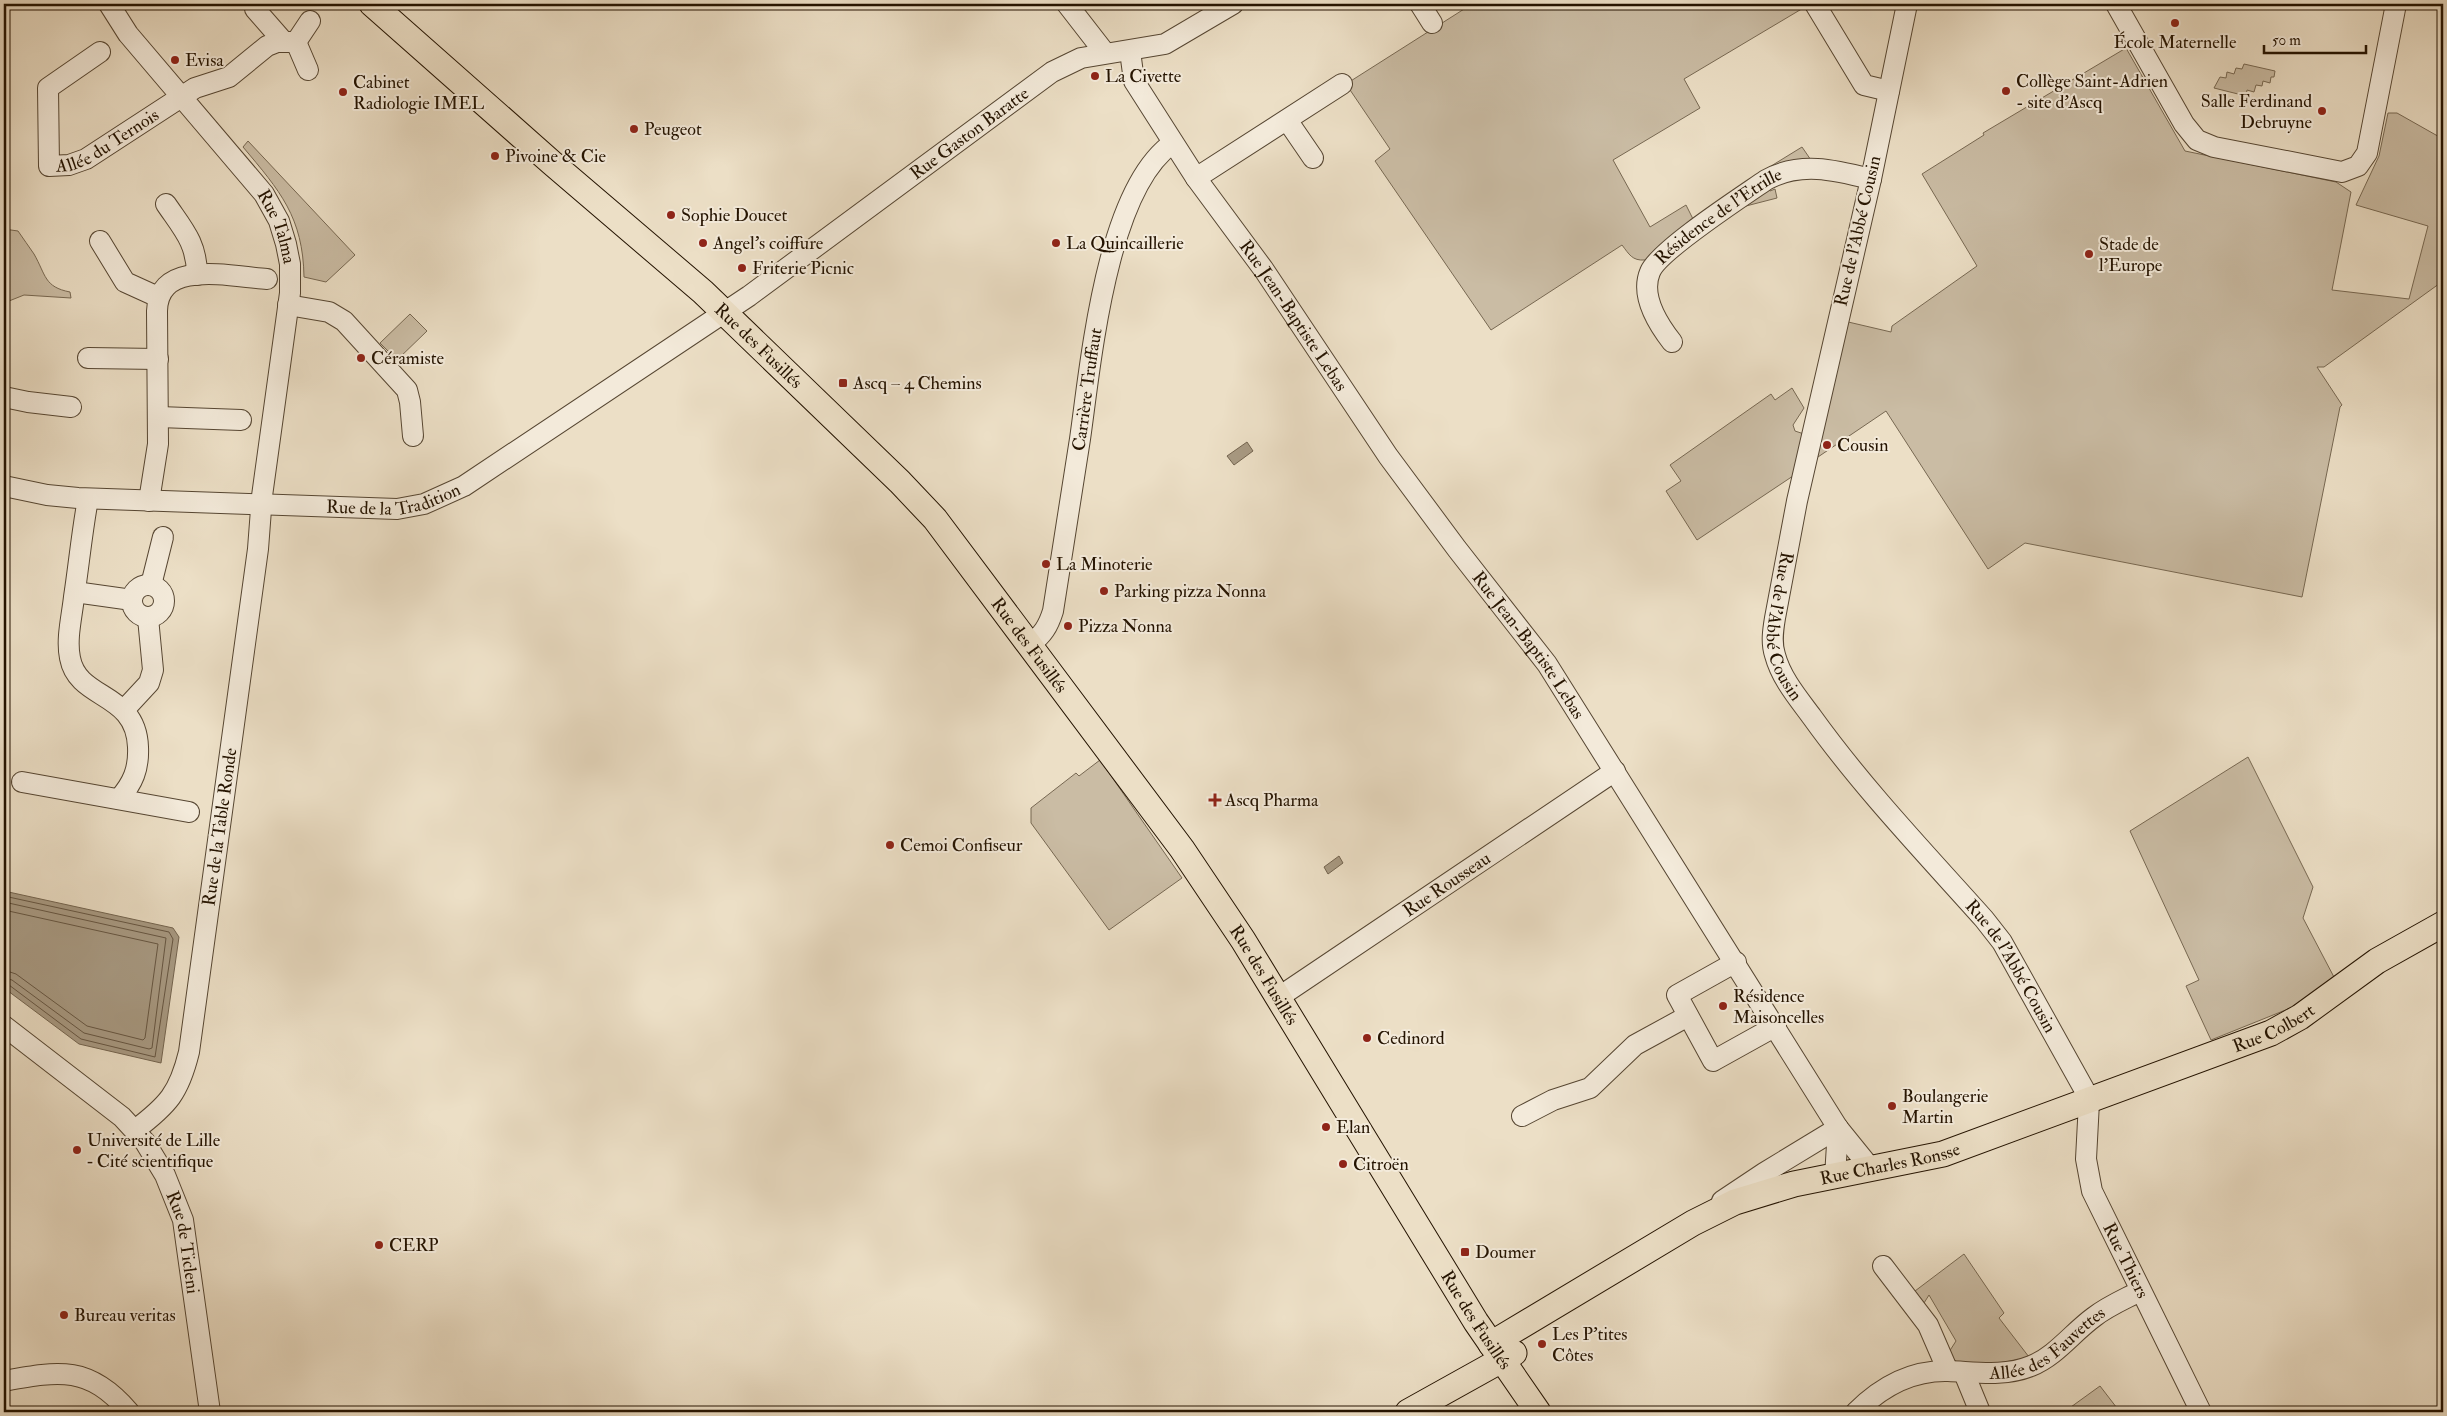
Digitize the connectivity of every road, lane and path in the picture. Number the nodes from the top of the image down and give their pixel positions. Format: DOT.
graph roads {
  1 [pos="109,4"];
  2 [pos="372,4"];
  3 [pos="390,4"];
  4 [pos="1067,4"];
  5 [pos="1233,4"];
  6 [pos="1420,4"];
  7 [pos="1815,4"];
  8 [pos="1907,4"];
  9 [pos="2116,4"];
  10 [pos="2396,4"];
  11 [pos="255,9"];
  12 [pos="310,21"];
  13 [pos="1432,23"];
  14 [pos="290,42"];
  15 [pos="1130,51"];
  16 [pos="100,52"];
  17 [pos="1105,53"];
  18 [pos="308,70"];
  19 [pos="1342,84"];
  20 [pos="1889,91"];
  21 [pos="182,97"];
  22 [pos="1287,120"];
  23 [pos="1174,143"];
  24 [pos="1313,158"];
  25 [pos="1196,178"];
  26 [pos="1871,178"];
  27 [pos="166,204"];
  28 [pos="100,241"];
  29 [pos="197,275"];
  30 [pos="267,279"];
  31 [pos="158,297"];
  32 [pos="288,305"];
  33 [pos="729,309"];
  34 [pos="1672,342"];
  35 [pos="88,358"];
  36 [pos="158,359"];
  37 [pos="4,397"];
  38 [pos="71,407"];
  39 [pos="159,417"];
  40 [pos="241,420"];
  41 [pos="413,436"];
  42 [pos="4,486"];
  43 [pos="88,498"];
  44 [pos="149,501"];
  45 [pos="261,505"];
  46 [pos="163,537"];
  47 [pos="151,585"];
  48 [pos="75,592"];
  49 [pos="132,600"];
  50 [pos="148,618"];
  51 [pos="1034,641"];
  52 [pos="124,710"];
  53 [pos="1615,771"];
  54 [pos="22,782"];
  55 [pos="120,799"];
  56 [pos="189,812"];
  57 [pos="2443,924"];
  58 [pos="1736,962"];
  59 [pos="1284,994"];
  60 [pos="1688,1016"];
  61 [pos="4,1026"];
  62 [pos="1776,1026"];
  63 [pos="2089,1102"];
  64 [pos="1522,1116"];
  65 [pos="1838,1128"];
  66 [pos="135,1130"];
  67 [pos="1872,1170"];
  68 [pos="1835,1177"];
  69 [pos="1693,1223"];
  70 [pos="1883,1266"];
  71 [pos="2140,1291"];
  72 [pos="1503,1349"];
  73 [pos="1956,1372"];
  74 [pos="4,1381"];
  75 [pos="129,1412"];
  76 [pos="210,1412"];
  77 [pos="1408,1412"];
  78 [pos="1538,1412"];
  79 [pos="1554,1412"];
  80 [pos="1856,1412"];
  81 [pos="1980,1412"];
  82 [pos="2201,1412"];
  1 -- 21 [label="street, Rue Talma"];
  2 -- 33 [label="main road, Rue des Fusillés"];
  3 -- 33 [label="main road, Rue des Fusillés"];
  4 -- 17 [label="street"];
  5 -- 15 [label="street, Rue Gaston Baratte"];
  6 -- 13 [label="street"];
  7 -- 20 [label="street"];
  8 -- 20 [label="street, Rue de l'Abbé Cousin"];
  9 -- 10 [label="street"];
  11 -- 14 [label="street"];
  12 -- 14 [label="street"];
  14 -- 18 [label="street"];
  14 -- 21 [label="street, Allée du Ternois"];
  15 -- 17 [label="street, Rue Gaston Baratte"];
  15 -- 23 [label="street, Rue Jean-Baptiste Lebas"];
  16 -- 21 [label="street, Allée du Ternois"];
  17 -- 33 [label="street, Rue Gaston Baratte"];
  19 -- 22 [label="street"];
  20 -- 26 [label="street, Rue de l'Abbé Cousin"];
  21 -- 32 [label="street, Rue Talma"];
  22 -- 24 [label="street"];
  22 -- 25 [label="street"];
  23 -- 25 [label="street, Rue Jean-Baptiste Lebas"];
  23 -- 51 [label="street, Carrière Truffaut"];
  25 -- 53 [label="street, Rue Jean-Baptiste Lebas"];
  26 -- 34 [label="street, Résidence de l'Etrille"];
  26 -- 63 [label="street, Rue de l'Abbé Cousin"];
  27 -- 29 [label="street"];
  28 -- 31 [label="street"];
  29 -- 30 [label="street"];
  29 -- 31 [label="street"];
  31 -- 36 [label="street"];
  32 -- 41 [label="street"];
  32 -- 45 [label="street, Rue Talma"];
  33 -- 45 [label="street, Rue de la Tradition"];
  33 -- 51 [label="main road, Rue des Fusillés"];
  35 -- 36 [label="street"];
  36 -- 39 [label="street"];
  37 -- 38 [label="street"];
  39 -- 40 [label="street"];
  39 -- 44 [label="street"];
  42 -- 43 [label="street, Rue de la Tradition"];
  43 -- 44 [label="street, Rue de la Tradition"];
  43 -- 48 [label="street"];
  44 -- 45 [label="street, Rue de la Tradition"];
  45 -- 66 [label="street, Rue de la Table Ronde"];
  46 -- 47 [label="street"];
  47 -- 49 [label="street"];
  47 -- 50 [label="street"];
  48 -- 49 [label="street"];
  48 -- 52 [label="street"];
  49 -- 50 [label="street"];
  50 -- 52 [label="street"];
  51 -- 59 [label="main road, Rue des Fusillés"];
  52 -- 55 [label="street"];
  53 -- 58 [label="street, Rue Jean-Baptiste Lebas"];
  53 -- 59 [label="street, Rue Rousseau"];
  54 -- 55 [label="street"];
  55 -- 56 [label="street"];
  57 -- 63 [label="main road, Rue Colbert"];
  58 -- 60 [label="street"];
  58 -- 62 [label="street, Rue Jean-Baptiste Lebas"];
  59 -- 72 [label="main road, Rue des Fusillés"];
  60 -- 62 [label="street"];
  60 -- 64 [label="street"];
  61 -- 66 [label="street, Rue de Ticleni"];
  62 -- 65 [label="street, Rue Jean-Baptiste Lebas"];
  63 -- 67 [label="main road, Rue Charles Ronsse"];
  63 -- 71 [label="street, Rue Thiers"];
  65 -- 67 [label="street, Rue Jean-Baptiste Lebas"];
  65 -- 68 [label="street"];
  65 -- 69 [label="street, Rue Charles Ronsse"];
  66 -- 76 [label="street, Rue de Ticleni"];
  67 -- 68 [label="main road, Rue Charles Ronsse"];
  68 -- 69 [label="main road, Rue Charles Ronsse"];
  69 -- 72 [label="main road, Rue Charles Ronsse"];
  70 -- 73 [label="street"];
  71 -- 73 [label="street, Allée des Fauvettes"];
  71 -- 82 [label="street, Rue Thiers"];
  72 -- 77 [label="main road, Rue Charles Ronsse"];
  72 -- 78 [label="main road, Rue des Fusillés"];
  72 -- 79 [label="main road, Rue des Fusillés"];
  73 -- 80 [label="street, Allée des Fauvettes"];
  73 -- 81 [label="street"];
  74 -- 75 [label="street"];
}
